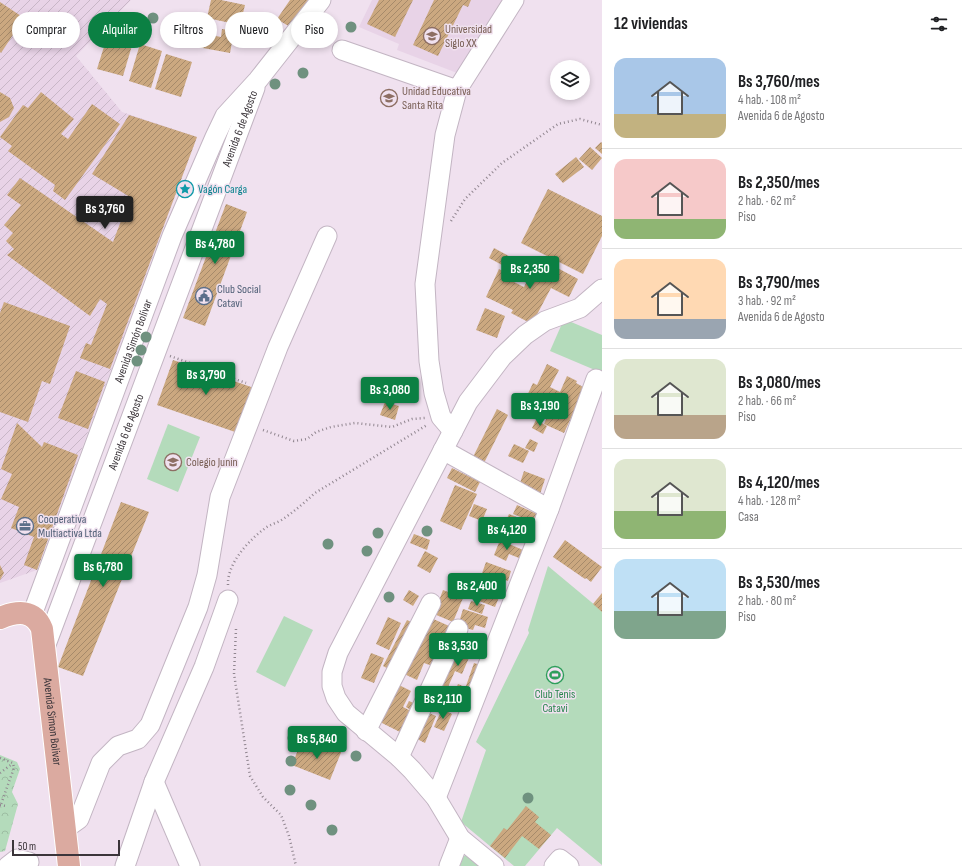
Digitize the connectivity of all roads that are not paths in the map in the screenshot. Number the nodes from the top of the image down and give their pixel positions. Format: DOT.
graph roads {
  1 [pos="321,0"];
  2 [pos="514,0"];
  3 [pos="342,50"];
  4 [pos="258,80"];
  5 [pos="457,90"];
  6 [pos="327,236"];
  7 [pos="602,289"];
  8 [pos="596,379"];
  9 [pos="453,431"];
  10 [pos="444,450"];
  11 [pos="549,509"];
  12 [pos="431,603"];
  13 [pos="227,604"];
  14 [pos="32,615"];
  15 [pos="0,618"];
  16 [pos="458,629"];
  17 [pos="44,650"];
  18 [pos="366,731"];
  19 [pos="399,757"];
  20 [pos="154,782"];
  21 [pos="436,798"];
  22 [pos="65,829"];
  23 [pos="460,838"];
  24 [pos="29,862"];
  25 [pos="8,866"];
  26 [pos="69,866"];
  27 [pos="124,866"];
  28 [pos="190,866"];
  29 [pos="449,866"];
  30 [pos="494,866"];
  31 [pos="554,866"];
  32 [pos="569,866"];
  1 -- 4 [label="street"];
  2 -- 5 [label="street"];
  3 -- 5 [label="street"];
  4 -- 14 [label="street, Avenida Simón Bolívar"];
  4 -- 17 [label="street, Avenida 6 de Agosto"];
  5 -- 9 [label="street"];
  6 -- 22 [label="street"];
  7 -- 9 [label="street"];
  8 -- 11 [label="street"];
  9 -- 10 [label="street"];
  10 -- 11 [label="street"];
  10 -- 18 [label="street"];
  11 -- 21 [label="street"];
  12 -- 18 [label="street"];
  13 -- 20 [label="street"];
  14 -- 15 [label="main road"];
  14 -- 17 [label="main road, Avenida Simon Bolivar"];
  16 -- 19 [label="street"];
  17 -- 22 [label="main road, Avenida Simon Bolivar"];
  18 -- 19 [label="street"];
  19 -- 21 [label="street"];
  20 -- 27 [label="street"];
  20 -- 28 [label="street"];
  21 -- 23 [label="street"];
  22 -- 26 [label="main road, Avenida Simon Bolivar"];
  23 -- 29 [label="street"];
  23 -- 30 [label="street"];
  24 -- 25 [label="street"];
  31 -- 32 [label="street"];
}
